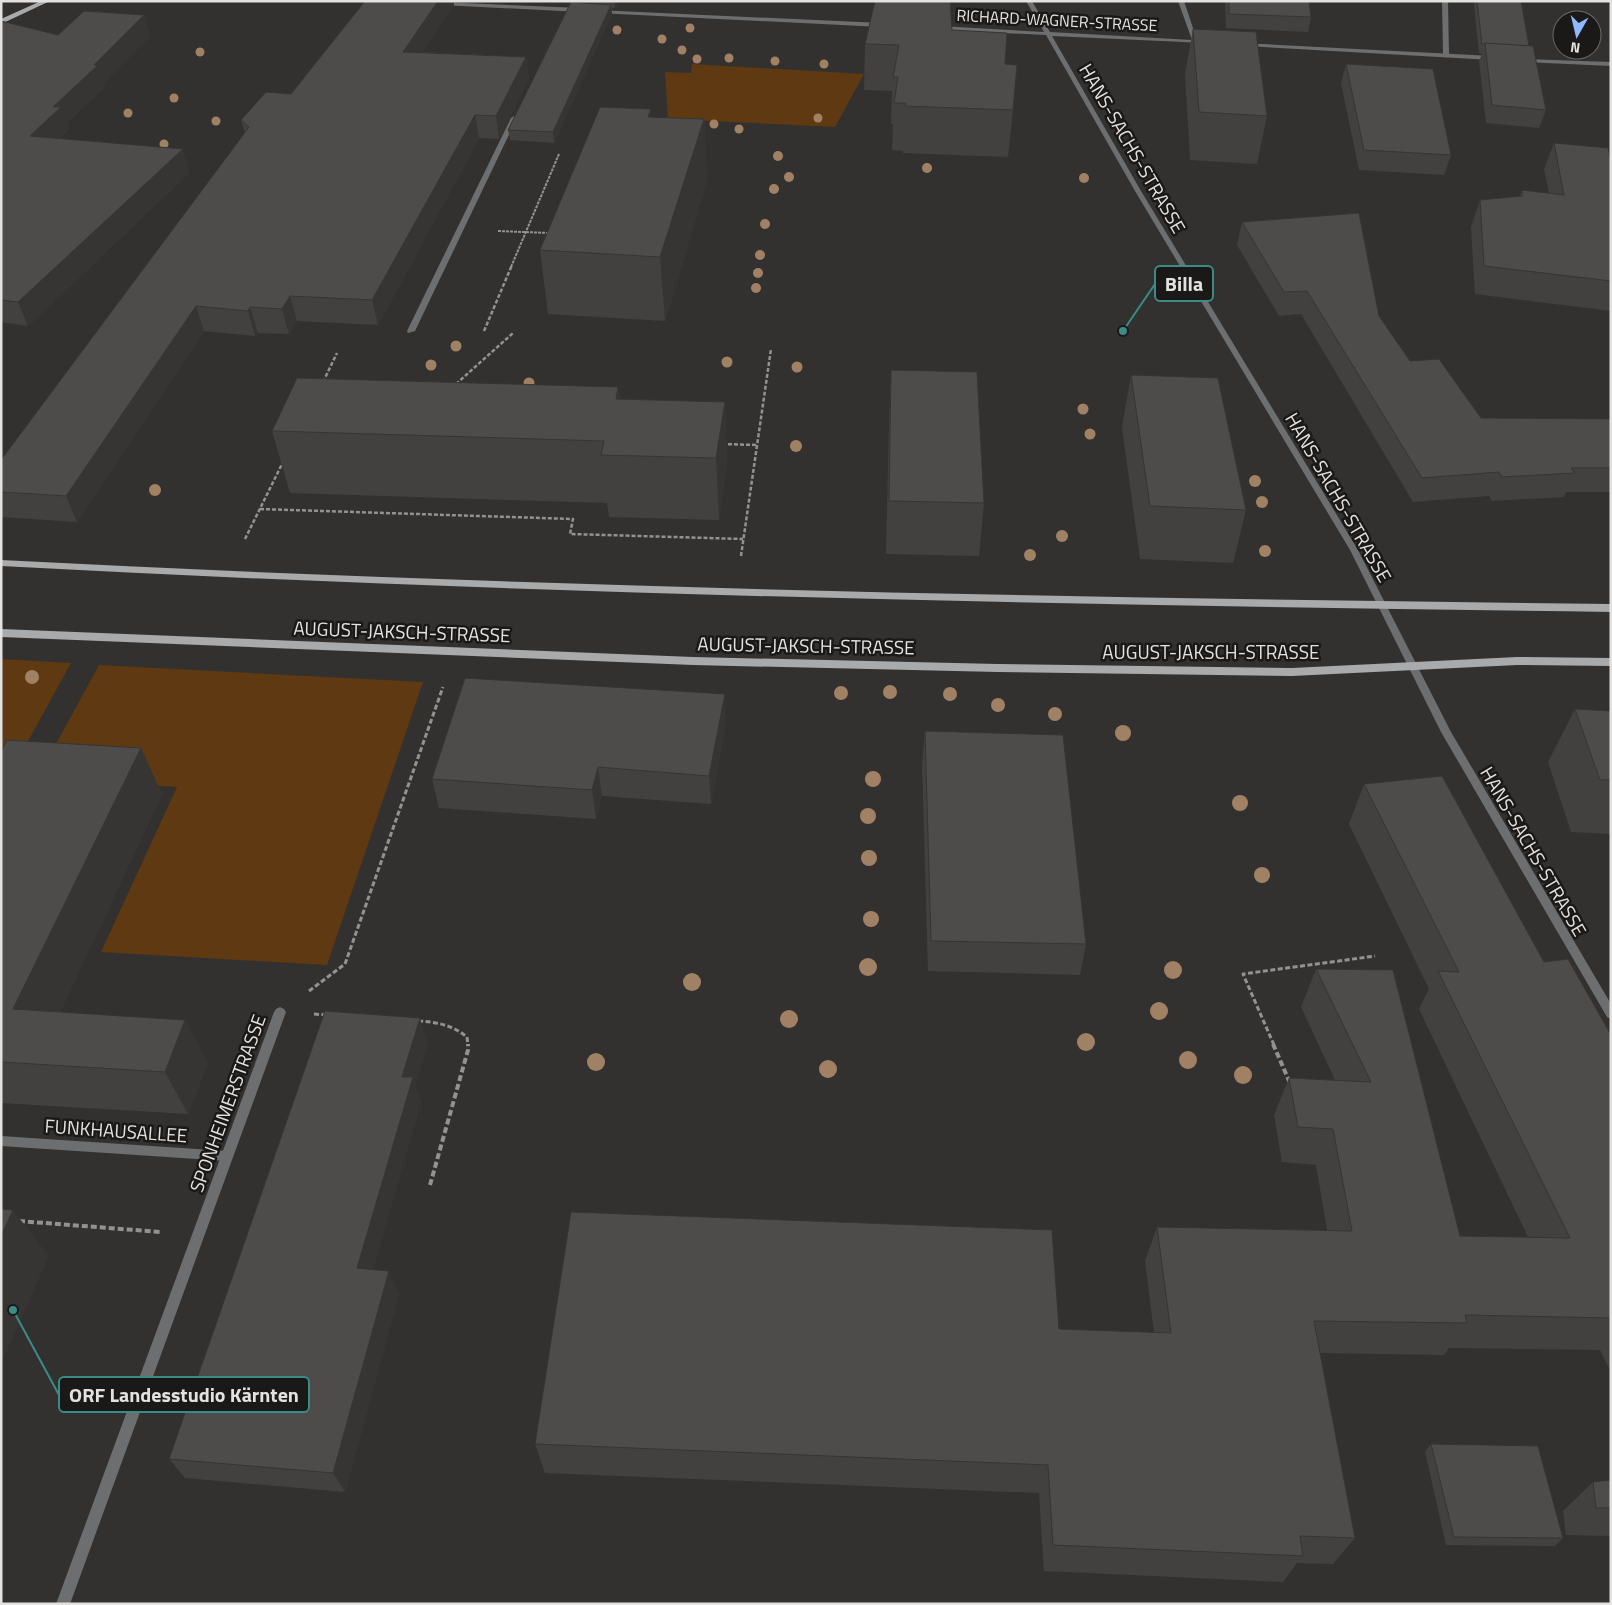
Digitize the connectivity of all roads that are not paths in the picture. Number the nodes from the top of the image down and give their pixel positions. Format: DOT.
graph roads {
  1 [pos="47,1"];
  2 [pos="1029,1"];
  3 [pos="1181,1"];
  4 [pos="1445,1"];
  5 [pos="431,2"];
  6 [pos="568,10"];
  7 [pos="585,11"];
  8 [pos="593,11"];
  9 [pos="564,18"];
  10 [pos="1,22"];
  11 [pos="889,26"];
  12 [pos="929,28"];
  13 [pos="1048,34"];
  14 [pos="1195,42"];
  15 [pos="1214,42"];
  16 [pos="1234,44"];
  17 [pos="1446,55"];
  18 [pos="1504,58"];
  19 [pos="1514,59"];
  20 [pos="1611,64"];
  21 [pos="517,113"];
  22 [pos="412,331"];
  23 [pos="1,563"];
  24 [pos="1383,605"];
  25 [pos="1611,608"];
  26 [pos="1,633"];
  27 [pos="1611,662"];
  28 [pos="1412,667"];
  29 [pos="280,1012"];
  30 [pos="1611,1014"];
  31 [pos="1,1141"];
  32 [pos="228,1156"];
  33 [pos="63,1604"];
  1 -- 10 [label="main road"];
  2 -- 13 [label="street, HANS-SACHS-STRASSE"];
  3 -- 14 [label="street"];
  4 -- 17 [label="street"];
  5 -- 6 [label="street"];
  6 -- 7 [label="street"];
  6 -- 9 [label="street"];
  8 -- 11 [label="street"];
  12 -- 13 [label="street, RICHARD-WAGNER-STRASSE"];
  13 -- 14 [label="street, RICHARD-WAGNER-STRASSE"];
  13 -- 24 [label="street, HANS-SACHS-STRASSE"];
  14 -- 15 [label="street, RICHARD-WAGNER-STRASSE"];
  16 -- 17 [label="street"];
  17 -- 18 [label="street"];
  19 -- 20 [label="street"];
  21 -- 22 [label="street"];
  23 -- 24 [label="main road"];
  24 -- 25 [label="main road"];
  24 -- 28 [label="street, HANS-SACHS-STRASSE"];
  26 -- 28 [label="main road, AUGUST-JAKSCH-STRASSE"];
  27 -- 28 [label="main road, AUGUST-JAKSCH-STRASSE"];
  28 -- 30 [label="street, HANS-SACHS-STRASSE"];
  29 -- 32 [label="street, SPONHEIMERSTRASSE"];
  31 -- 32 [label="street, FUNKHAUSALLEE"];
  32 -- 33 [label="street, SPONHEIMERSTRASSE"];
}
